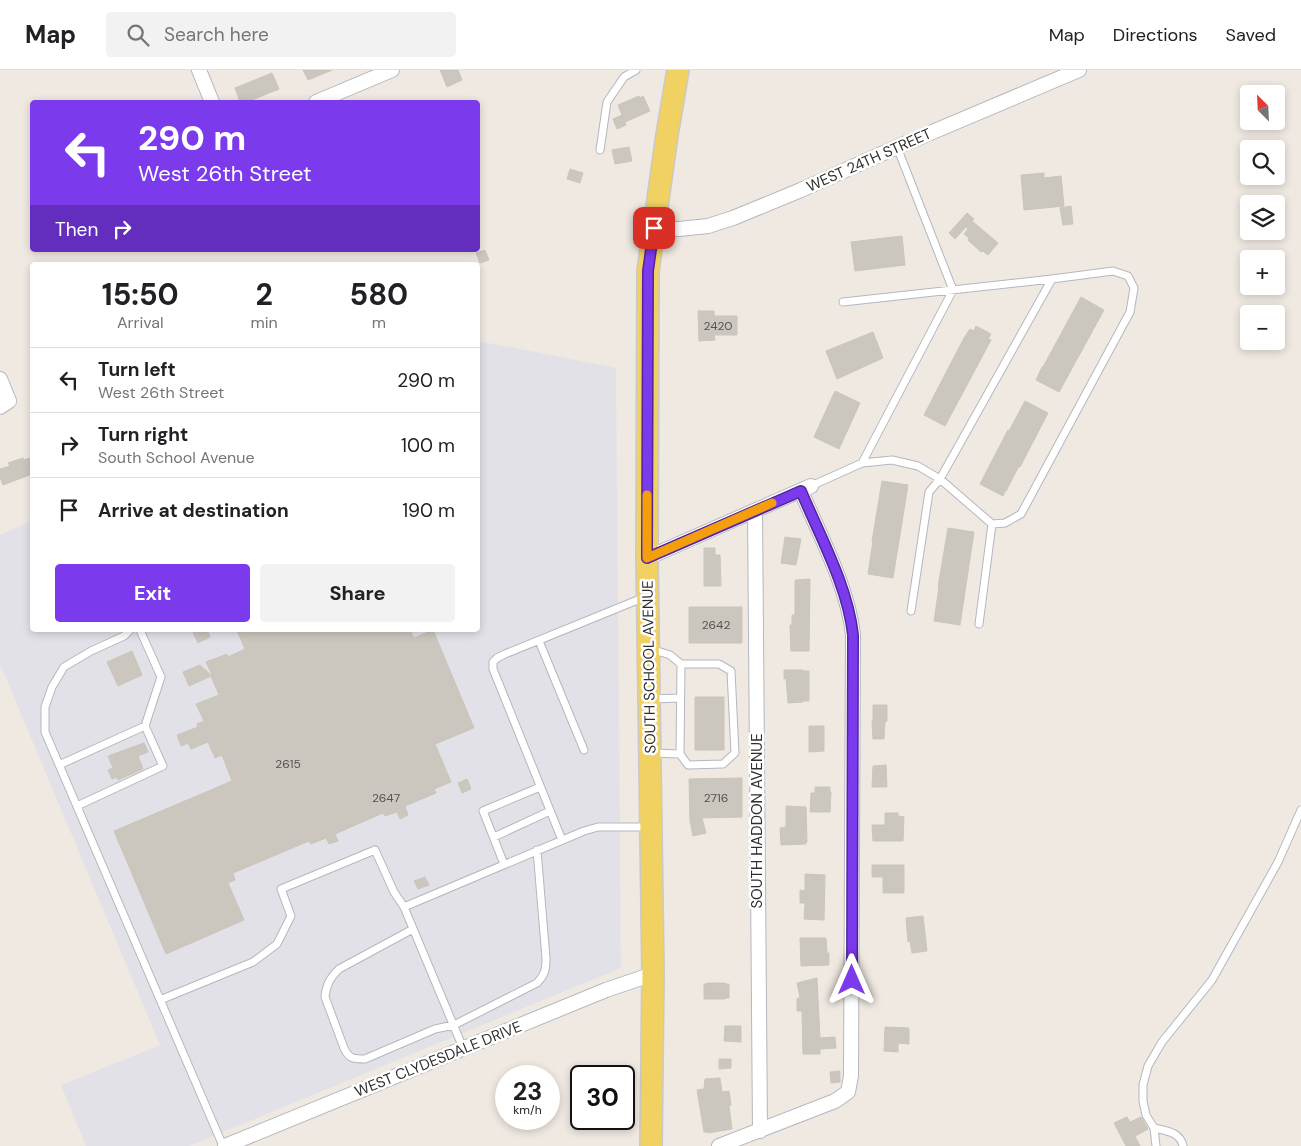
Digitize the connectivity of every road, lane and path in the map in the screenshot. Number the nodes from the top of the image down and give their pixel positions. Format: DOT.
graph roads {
  1 [pos="198,70"];
  2 [pos="392,70"];
  3 [pos="636,70"];
  4 [pos="678,70"];
  5 [pos="1079,70"];
  6 [pos="211,100"];
  7 [pos="321,100"];
  8 [pos="896,147"];
  9 [pos="600,150"];
  10 [pos="654,228"];
  11 [pos="1052,279"];
  12 [pos="953,290"];
  13 [pos="843,302"];
  14 [pos="0,379"];
  15 [pos="4,404"];
  16 [pos="862,463"];
  17 [pos="940,479"];
  18 [pos="806,488"];
  19 [pos="755,511"];
  20 [pos="992,524"];
  21 [pos="647,558"];
  22 [pos="648,596"];
  23 [pos="911,611"];
  24 [pos="979,624"];
  25 [pos="128,632"];
  26 [pos="141,632"];
  27 [pos="538,641"];
  28 [pos="648,648"];
  29 [pos="681,664"];
  30 [pos="680,698"];
  31 [pos="649,699"];
  32 [pos="145,726"];
  33 [pos="584,750"];
  34 [pos="650,753"];
  35 [pos="680,754"];
  36 [pos="59,765"];
  37 [pos="540,787"];
  38 [pos="77,806"];
  39 [pos="1301,810"];
  40 [pos="550,811"];
  41 [pos="651,827"];
  42 [pos="494,837"];
  43 [pos="562,840"];
  44 [pos="537,850"];
  45 [pos="504,864"];
  46 [pos="404,907"];
  47 [pos="413,929"];
  48 [pos="653,974"];
  49 [pos="160,1000"];
  50 [pos="454,1025"];
  51 [pos="464,1048"];
  52 [pos="1154,1128"];
  53 [pos="760,1131"];
  54 [pos="224,1146"];
  55 [pos="651,1146"];
  56 [pos="719,1146"];
  57 [pos="1156,1146"];
  58 [pos="1184,1146"];
  1 -- 6 [label="street"];
  2 -- 7 [label="street"];
  3 -- 9 [label="lane"];
  4 -- 10 [label="main road, SOUTH SCHOOL AVENUE"];
  5 -- 8 [label="street, WEST 24TH STREET"];
  8 -- 10 [label="street, WEST 24TH STREET"];
  8 -- 12 [label="lane"];
  10 -- 21 [label="main road, SOUTH SCHOOL AVENUE"];
  11 -- 12 [label="lane"];
  11 -- 17 [label="lane"];
  11 -- 20 [label="lane"];
  12 -- 13 [label="lane"];
  12 -- 16 [label="lane"];
  14 -- 15 [label="street"];
  16 -- 17 [label="lane"];
  16 -- 18 [label="lane"];
  17 -- 20 [label="lane"];
  17 -- 23 [label="lane"];
  18 -- 19 [label="street"];
  18 -- 53 [label="street"];
  19 -- 21 [label="street"];
  19 -- 53 [label="street, SOUTH HADDON AVENUE"];
  20 -- 24 [label="lane"];
  21 -- 22 [label="main road, SOUTH SCHOOL AVENUE"];
  22 -- 27 [label="lane"];
  22 -- 28 [label="main road, SOUTH SCHOOL AVENUE"];
  25 -- 36 [label="lane"];
  26 -- 32 [label="lane"];
  27 -- 33 [label="lane"];
  27 -- 37 [label="lane"];
  28 -- 29 [label="lane"];
  28 -- 31 [label="main road, SOUTH SCHOOL AVENUE"];
  29 -- 30 [label="lane"];
  29 -- 35 [label="lane"];
  30 -- 31 [label="lane"];
  30 -- 35 [label="lane"];
  31 -- 34 [label="main road, SOUTH SCHOOL AVENUE"];
  32 -- 36 [label="lane"];
  32 -- 38 [label="lane"];
  34 -- 35 [label="lane"];
  34 -- 41 [label="main road, SOUTH SCHOOL AVENUE"];
  36 -- 38 [label="lane"];
  37 -- 40 [label="lane"];
  37 -- 42 [label="lane"];
  38 -- 49 [label="lane"];
  39 -- 52 [label="lane"];
  40 -- 42 [label="lane"];
  40 -- 43 [label="lane"];
  41 -- 43 [label="lane"];
  41 -- 48 [label="main road, SOUTH SCHOOL AVENUE"];
  42 -- 45 [label="lane"];
  43 -- 44 [label="lane"];
  44 -- 45 [label="lane"];
  44 -- 50 [label="lane"];
  45 -- 46 [label="lane"];
  46 -- 47 [label="lane"];
  46 -- 49 [label="lane"];
  47 -- 50 [label="lane"];
  47 -- 50 [label="lane"];
  48 -- 51 [label="street, WEST CLYDESDALE DRIVE"];
  48 -- 55 [label="main road, SOUTH SCHOOL AVENUE"];
  49 -- 54 [label="lane"];
  50 -- 51 [label="lane"];
  51 -- 54 [label="street, WEST CLYDESDALE DRIVE"];
  52 -- 57 [label="lane"];
  52 -- 58 [label="lane"];
  53 -- 56 [label="street"];
}
